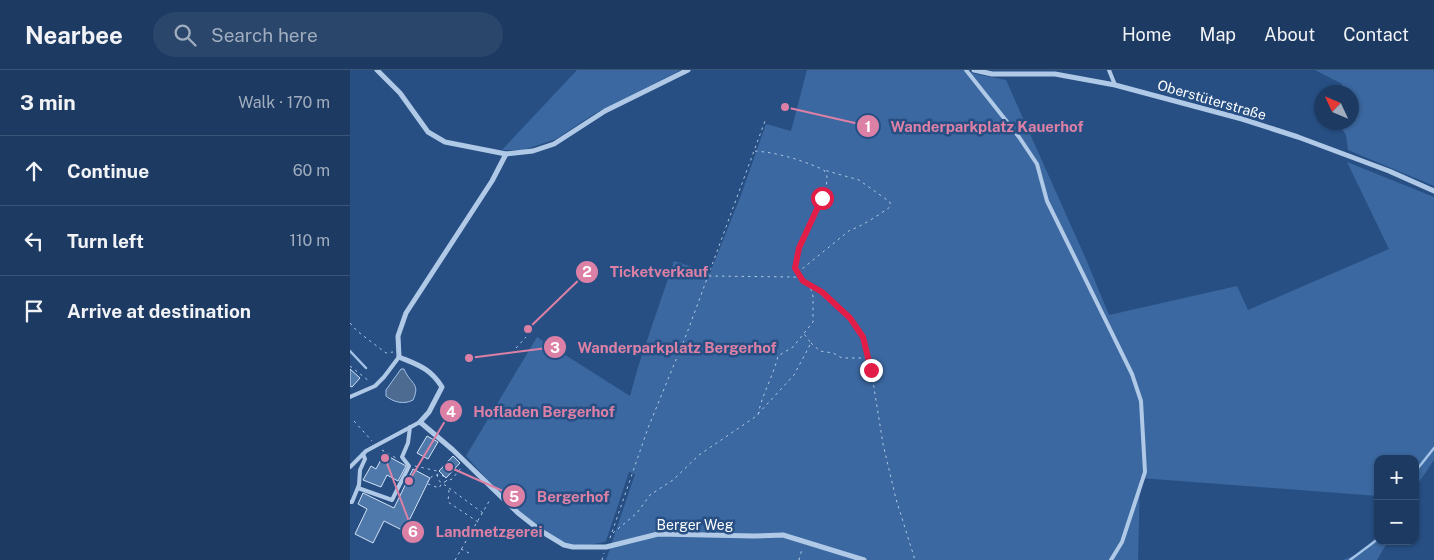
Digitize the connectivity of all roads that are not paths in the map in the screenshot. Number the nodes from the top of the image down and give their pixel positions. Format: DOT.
graph roads {
  1 [pos="377,70"];
  2 [pos="688,70"];
  3 [pos="966,70"];
  4 [pos="974,70"];
  5 [pos="1109,70"];
  6 [pos="1115,85"];
  7 [pos="506,154"];
  8 [pos="1434,191"];
  9 [pos="399,354"];
  10 [pos="350,397"];
  11 [pos="420,422"];
  12 [pos="410,427"];
  13 [pos="363,454"];
  14 [pos="350,467"];
  15 [pos="358,488"];
  16 [pos="350,502"];
  17 [pos="864,560"];
  18 [pos="1111,560"];
  1 -- 7 [label="street"];
  2 -- 7 [label="street"];
  3 -- 18 [label="lane"];
  4 -- 6 [label="street, Oberstüterstraße"];
  5 -- 6 [label="lane"];
  6 -- 8 [label="street, Oberstüterstraße"];
  7 -- 9 [label="street"];
  9 -- 10 [label="lane"];
  9 -- 11 [label="street"];
  11 -- 12 [label="lane"];
  11 -- 17 [label="street, Berger Weg"];
  12 -- 13 [label="lane"];
  12 -- 15 [label="lane"];
  13 -- 14 [label="lane"];
  13 -- 15 [label="lane"];
  15 -- 16 [label="lane"];
}
